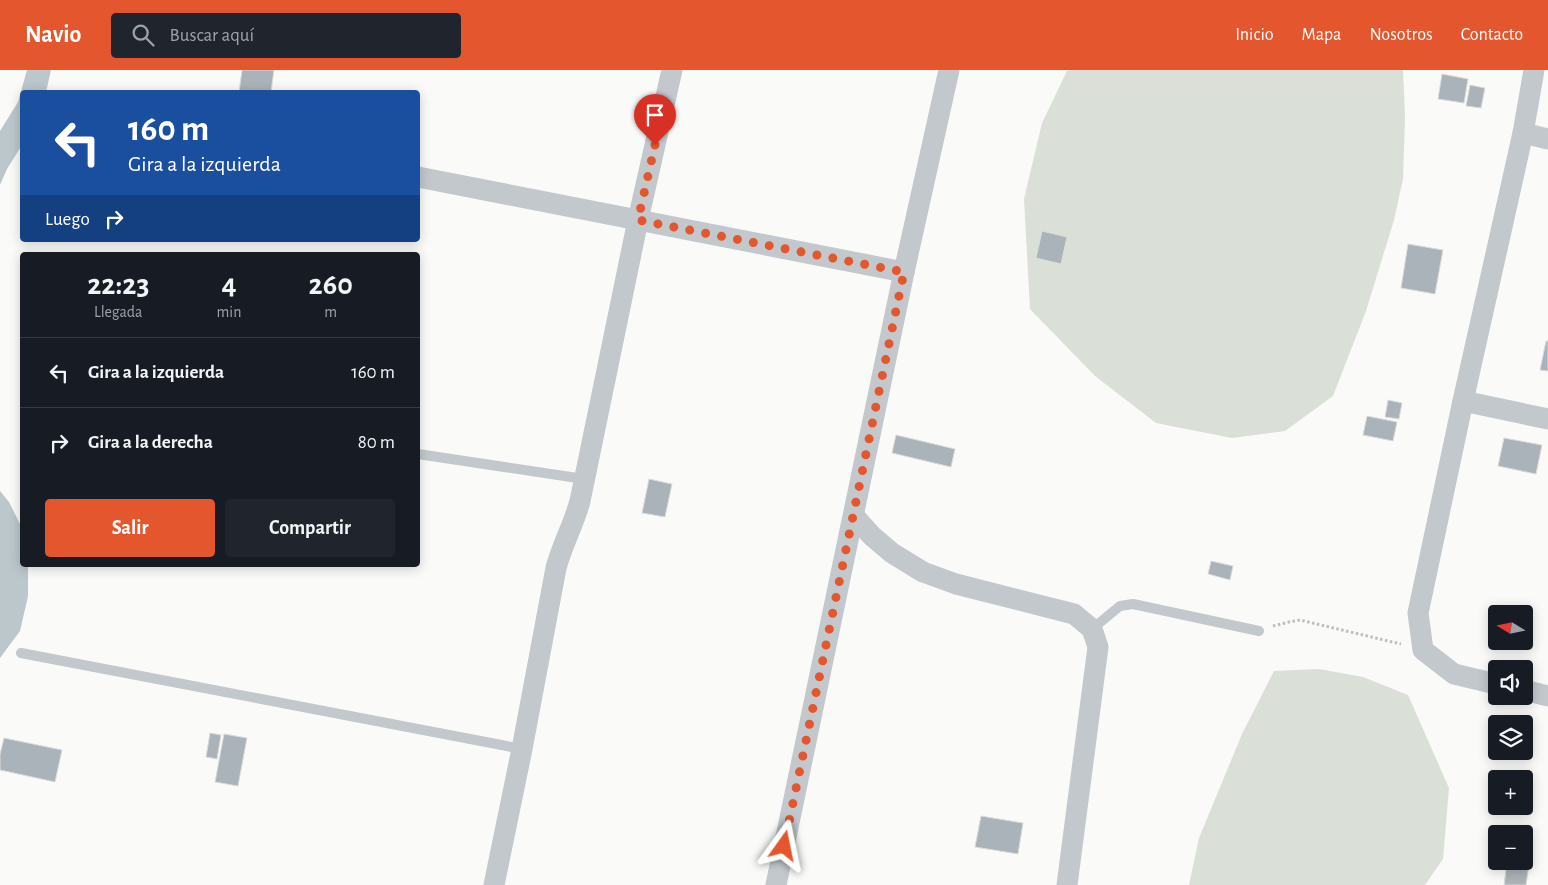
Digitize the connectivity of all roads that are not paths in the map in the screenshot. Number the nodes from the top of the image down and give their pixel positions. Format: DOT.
graph roads {
  1 [pos="672,70"];
  2 [pos="949,70"];
  3 [pos="1534,70"];
  4 [pos="1523,133"];
  5 [pos="1548,138"];
  6 [pos="420,177"];
  7 [pos="638,220"];
  8 [pos="904,272"];
  9 [pos="1463,401"];
  10 [pos="1548,419"];
  11 [pos="420,454"];
  12 [pos="584,479"];
  13 [pos="854,516"];
  14 [pos="1092,629"];
  15 [pos="1259,631"];
  16 [pos="21,653"];
  17 [pos="1488,682"];
  18 [pos="1533,692"];
  19 [pos="1548,696"];
  20 [pos="522,749"];
  21 [pos="494,885"];
  22 [pos="776,885"];
  23 [pos="1067,885"];
  1 -- 7 [label="street"];
  2 -- 8 [label="street"];
  3 -- 4 [label="street"];
  4 -- 5 [label="street"];
  4 -- 9 [label="street"];
  6 -- 7 [label="street"];
  7 -- 8 [label="street"];
  7 -- 12 [label="street"];
  8 -- 13 [label="street"];
  9 -- 10 [label="street"];
  9 -- 17 [label="street"];
  11 -- 12 [label="lane"];
  12 -- 20 [label="street"];
  13 -- 14 [label="street"];
  13 -- 22 [label="street"];
  14 -- 15 [label="lane"];
  14 -- 23 [label="street"];
  16 -- 20 [label="lane"];
  18 -- 19 [label="street"];
  20 -- 21 [label="street"];
}
